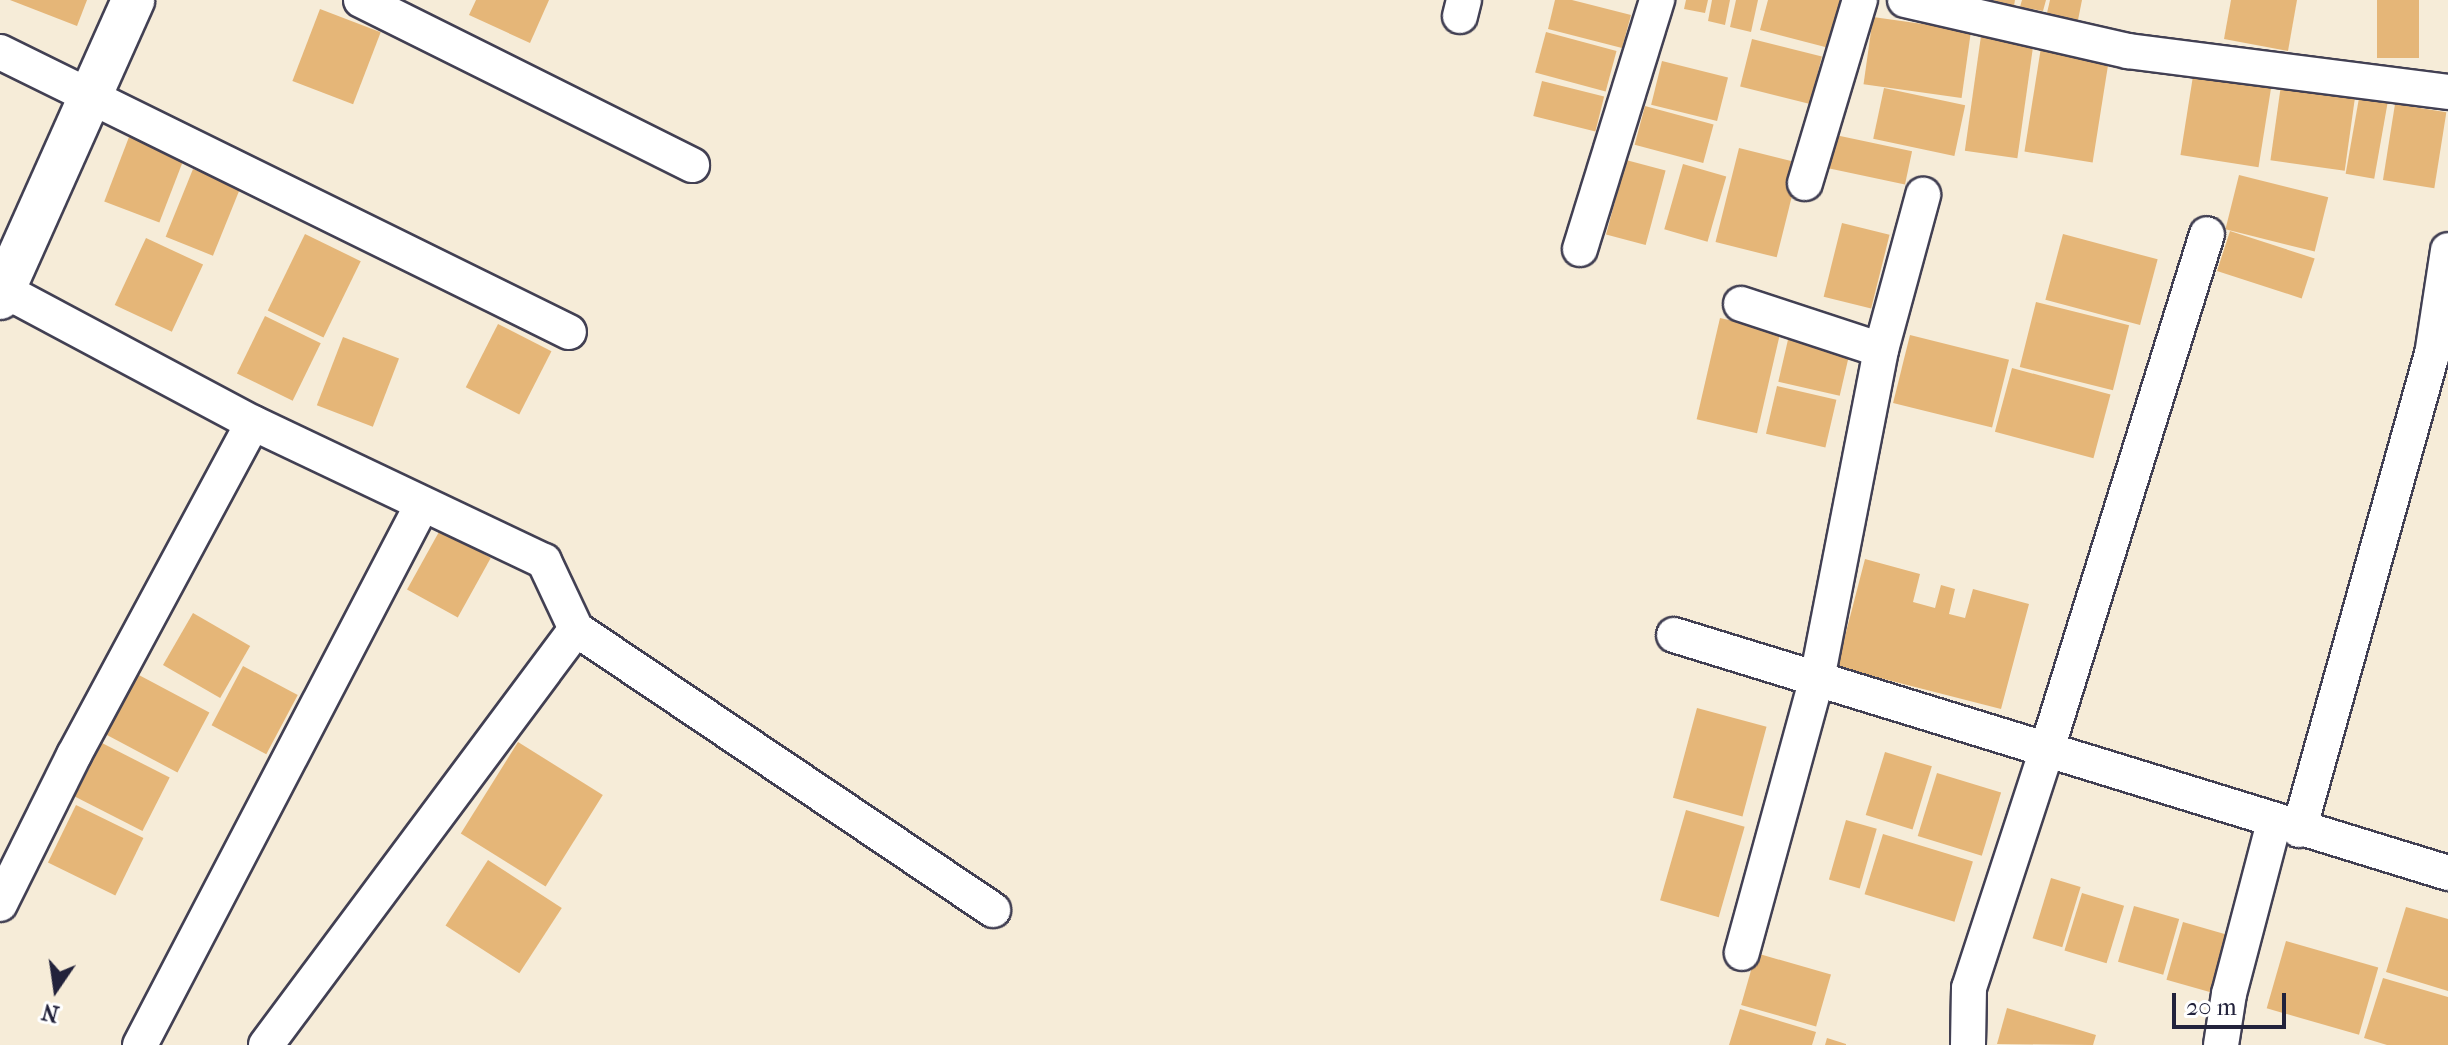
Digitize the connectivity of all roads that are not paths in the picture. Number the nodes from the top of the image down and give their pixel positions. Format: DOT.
graph roads {
  1 [pos="133,0"];
  2 [pos="361,0"];
  3 [pos="1657,0"];
  4 [pos="1860,0"];
  5 [pos="1905,0"];
  6 [pos="0,52"];
  7 [pos="2448,92"];
  8 [pos="91,98"];
  9 [pos="692,165"];
  10 [pos="1805,183"];
  11 [pos="1923,195"];
  12 [pos="2207,234"];
  13 [pos="1580,249"];
  14 [pos="2448,250"];
  15 [pos="1,292"];
  16 [pos="1741,304"];
  17 [pos="569,332"];
  18 [pos="1881,350"];
  19 [pos="253,423"];
  20 [pos="422,505"];
  21 [pos="576,629"];
  22 [pos="1674,635"];
  23 [pos="1817,678"];
  24 [pos="2047,749"];
  25 [pos="2286,826"];
  26 [pos="2448,873"];
  27 [pos="0,904"];
  28 [pos="993,910"];
  29 [pos="1742,953"];
  30 [pos="140,1045"];
  31 [pos="266,1045"];
  32 [pos="1968,1045"];
  33 [pos="2221,1045"];
  1 -- 8 [label="street"];
  2 -- 9 [label="street"];
  3 -- 13 [label="street"];
  4 -- 10 [label="street"];
  5 -- 7 [label="street"];
  6 -- 8 [label="street"];
  8 -- 15 [label="street"];
  8 -- 17 [label="street"];
  11 -- 18 [label="street"];
  12 -- 24 [label="street"];
  14 -- 25 [label="street"];
  15 -- 19 [label="street"];
  16 -- 18 [label="street"];
  18 -- 23 [label="street"];
  19 -- 20 [label="street"];
  19 -- 27 [label="street"];
  20 -- 21 [label="street"];
  20 -- 30 [label="street"];
  21 -- 28 [label="street"];
  21 -- 31 [label="street"];
  22 -- 23 [label="street"];
  23 -- 24 [label="street"];
  23 -- 29 [label="street"];
  24 -- 25 [label="street"];
  24 -- 32 [label="street"];
  25 -- 26 [label="street"];
  25 -- 33 [label="street"];
}
